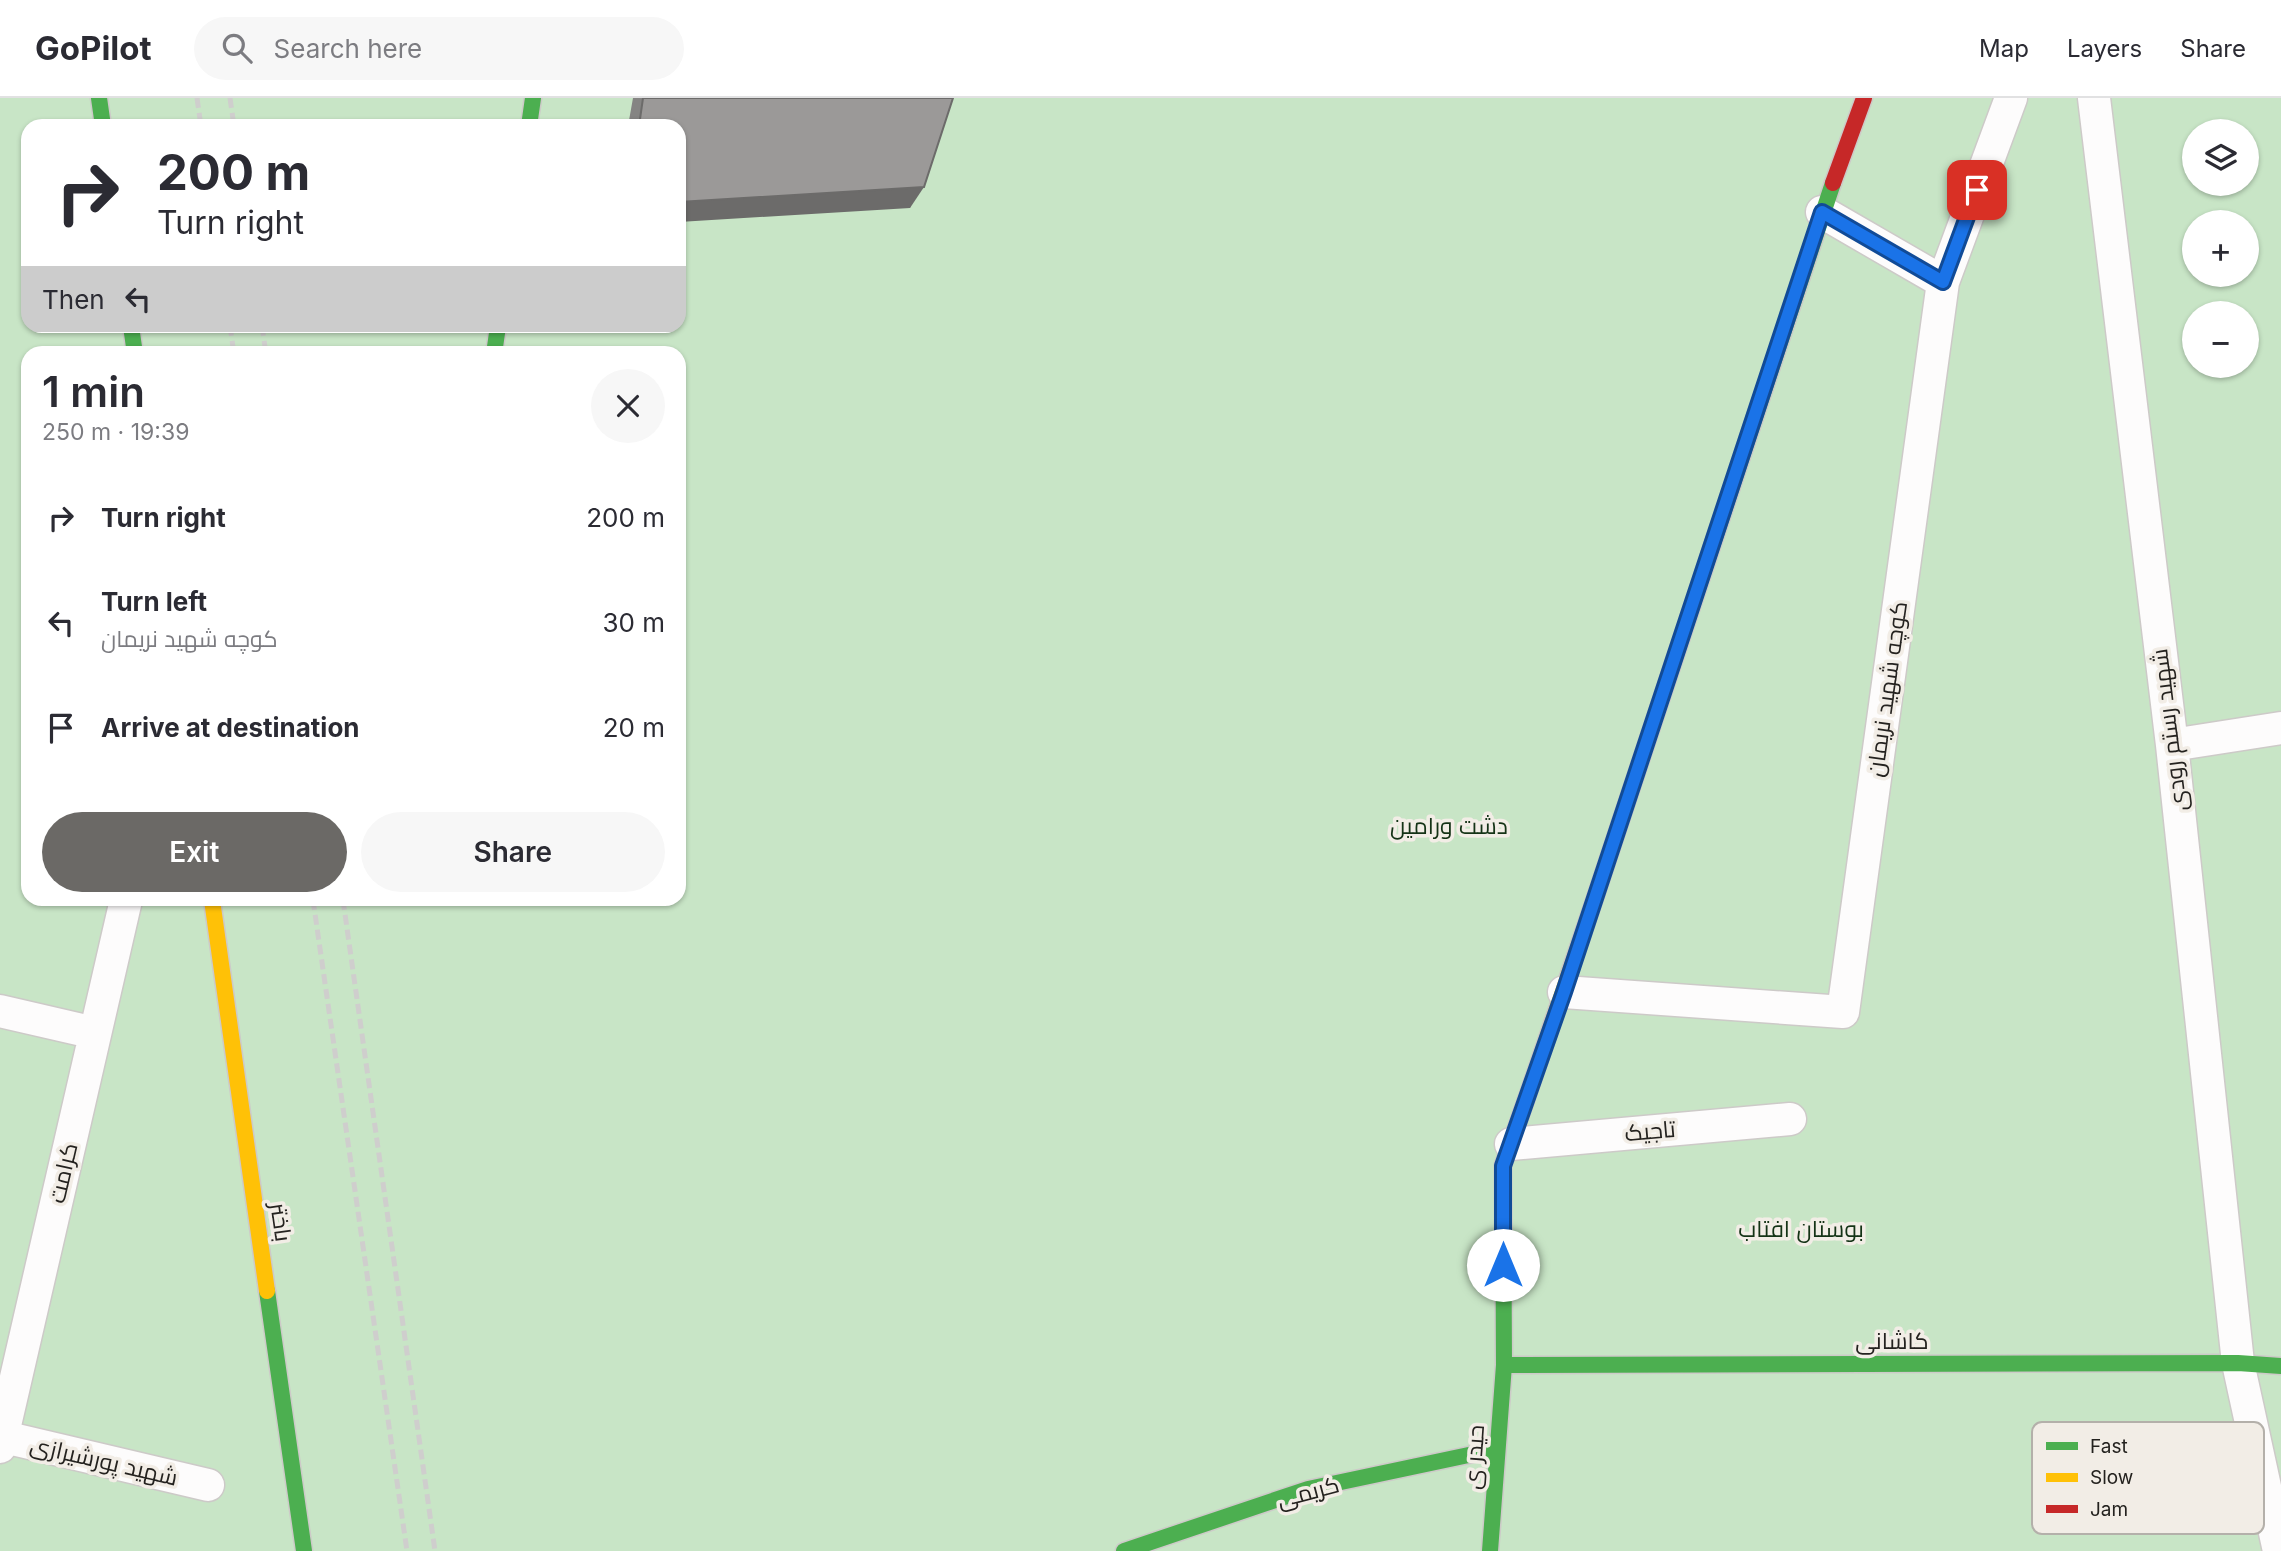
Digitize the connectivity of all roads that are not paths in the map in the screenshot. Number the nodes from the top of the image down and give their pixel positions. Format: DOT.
graph roads {
  1 [pos="99,98"];
  2 [pos="533,98"];
  3 [pos="1864,98"];
  4 [pos="2011,98"];
  5 [pos="2094,98"];
  6 [pos="102,119"];
  7 [pos="530,119"];
  8 [pos="1822,212"];
  9 [pos="1943,282"];
  10 [pos="2281,728"];
  11 [pos="2172,745"];
  12 [pos="125,906"];
  13 [pos="213,906"];
  14 [pos="1564,992"];
  15 [pos="0,1011"];
  16 [pos="95,1033"];
  17 [pos="1790,1119"];
  18 [pos="1511,1144"];
  19 [pos="2238,1363"];
  20 [pos="1504,1365"];
  21 [pos="2281,1366"];
  22 [pos="2251,1422"];
  23 [pos="1,1440"];
  24 [pos="1497,1448"];
  25 [pos="2264,1479"];
  26 [pos="208,1485"];
  27 [pos="304,1551"];
  28 [pos="1124,1551"];
  29 [pos="1490,1551"];
  30 [pos="2280,1551"];
  1 -- 6 [label="main road"];
  2 -- 7 [label="main road"];
  3 -- 8 [label="main road, حیدر ی"];
  4 -- 9 [label="street, کوچه شهید نریمان"];
  5 -- 11 [label="street, شهید رستم رودی"];
  8 -- 9 [label="street"];
  8 -- 14 [label="main road, حیدر ی"];
  9 -- 14 [label="street, کوچه شهید نریمان"];
  10 -- 11 [label="street"];
  11 -- 19 [label="street, شهید رستم رودی"];
  12 -- 16 [label="street, کرامت"];
  13 -- 27 [label="main road, باختر"];
  14 -- 18 [label="main road, حیدر ی"];
  15 -- 16 [label="street"];
  16 -- 23 [label="street, کرامت"];
  17 -- 18 [label="street, تاجیک"];
  18 -- 20 [label="main road, حیدر ی"];
  19 -- 20 [label="main road, کاشانی"];
  19 -- 21 [label="main road, کاشانی"];
  19 -- 22 [label="street"];
  20 -- 24 [label="main road, حیدر ی"];
  23 -- 26 [label="street, شهید پورشیرازی"];
  24 -- 28 [label="main road, کریمی"];
  24 -- 29 [label="main road, حیدر ی"];
  25 -- 30 [label="street"];
}
